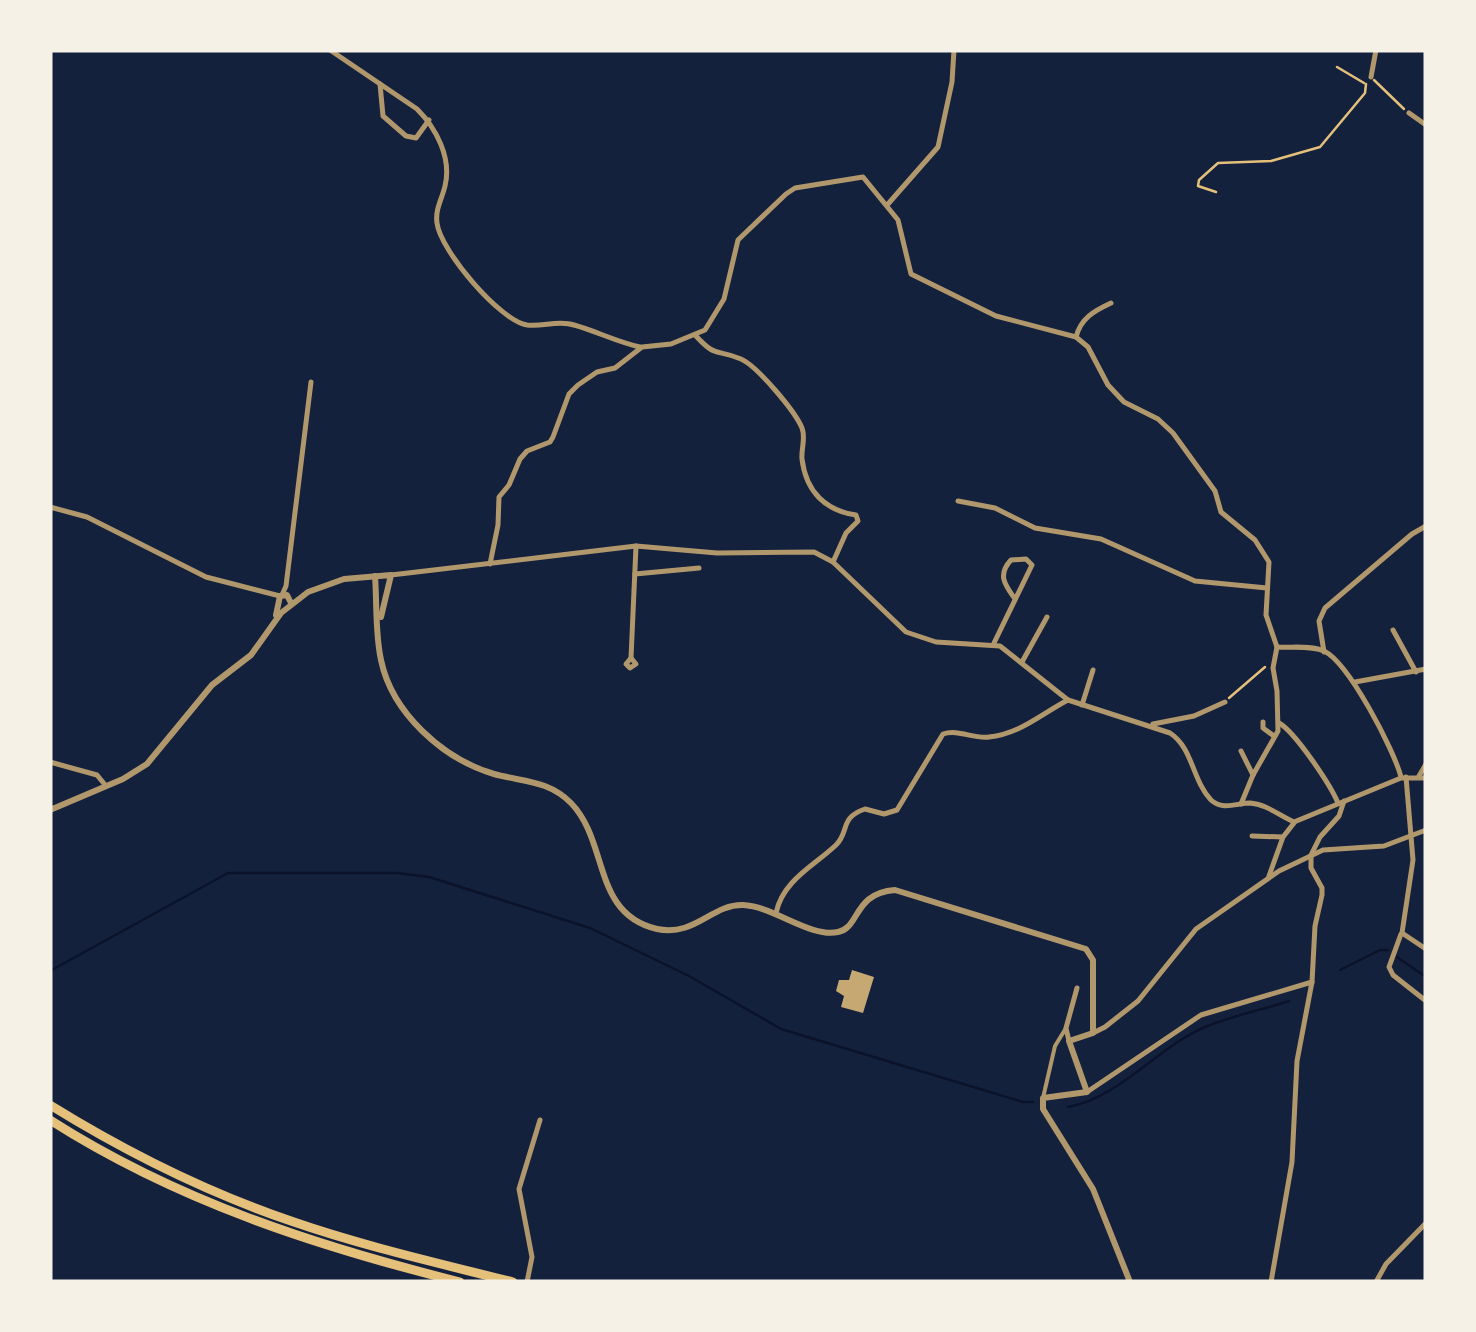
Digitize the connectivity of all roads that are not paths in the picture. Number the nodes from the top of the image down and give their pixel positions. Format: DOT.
graph roads {
  1 [pos="330,50"];
  2 [pos="954,50"];
  3 [pos="1376,50"];
  4 [pos="1371,77"];
  5 [pos="380,84"];
  6 [pos="1408,113"];
  7 [pos="428,120"];
  8 [pos="1426,126"];
  9 [pos="888,204"];
  10 [pos="1110,303"];
  11 [pos="695,336"];
  12 [pos="1076,336"];
  13 [pos="642,347"];
  14 [pos="311,382"];
  15 [pos="958,502"];
  16 [pos="52,510"];
  17 [pos="1426,526"];
  18 [pos="636,546"];
  19 [pos="833,562"];
  20 [pos="490,564"];
  21 [pos="700,568"];
  22 [pos="635,574"];
  23 [pos="391,575"];
  24 [pos="375,576"];
  25 [pos="1267,588"];
  26 [pos="1015,600"];
  27 [pos="284,601"];
  28 [pos="1047,616"];
  29 [pos="379,628"];
  30 [pos="1393,630"];
  31 [pos="994,643"];
  32 [pos="1277,647"];
  33 [pos="1324,652"];
  34 [pos="631,658"];
  35 [pos="1022,662"];
  36 [pos="1426,669"];
  37 [pos="1093,670"];
  38 [pos="1416,672"];
  39 [pos="1355,682"];
  40 [pos="1068,700"];
  41 [pos="1224,702"];
  42 [pos="1082,705"];
  43 [pos="1263,722"];
  44 [pos="1279,723"];
  45 [pos="1150,725"];
  46 [pos="1274,736"];
  47 [pos="1241,751"];
  48 [pos="50,762"];
  49 [pos="1426,764"];
  50 [pos="1252,775"];
  51 [pos="1403,777"];
  52 [pos="1422,777"];
  53 [pos="106,786"];
  54 [pos="1341,802"];
  55 [pos="1242,804"];
  56 [pos="50,810"];
  57 [pos="1294,822"];
  58 [pos="1426,830"];
  59 [pos="1252,836"];
  60 [pos="1410,836"];
  61 [pos="1282,837"];
  62 [pos="1311,855"];
  63 [pos="1268,878"];
  64 [pos="776,913"];
  65 [pos="1402,933"];
  66 [pos="1426,949"];
  67 [pos="1312,982"];
  68 [pos="1077,988"];
  69 [pos="1426,1001"];
  70 [pos="1066,1028"];
  71 [pos="1093,1033"];
  72 [pos="1069,1041"];
  73 [pos="1087,1092"];
  74 [pos="1043,1098"];
  75 [pos="50,1105"];
  76 [pos="50,1120"];
  77 [pos="540,1120"];
  78 [pos="1426,1222"];
  79 [pos="460,1282"];
  80 [pos="512,1282"];
  81 [pos="527,1282"];
  82 [pos="1130,1282"];
  83 [pos="1270,1282"];
  84 [pos="1376,1282"];
  1 -- 5 [label="street"];
  2 -- 9 [label="street"];
  3 -- 4 [label="street"];
  5 -- 7 [label="street"];
  5 -- 7 [label="street"];
  6 -- 8 [label="street"];
  7 -- 13 [label="street"];
  9 -- 11 [label="street"];
  9 -- 12 [label="street"];
  10 -- 12 [label="street"];
  11 -- 13 [label="street"];
  11 -- 19 [label="street"];
  12 -- 25 [label="street"];
  13 -- 20 [label="street"];
  14 -- 27 [label="street"];
  15 -- 25 [label="street"];
  16 -- 27 [label="street"];
  17 -- 33 [label="street"];
  18 -- 19 [label="street"];
  18 -- 20 [label="street"];
  18 -- 22 [label="street"];
  19 -- 31 [label="street"];
  20 -- 23 [label="street"];
  21 -- 22 [label="street"];
  22 -- 34 [label="street"];
  23 -- 24 [label="street"];
  23 -- 29 [label="street"];
  24 -- 27 [label="street"];
  24 -- 29 [label="street"];
  25 -- 32 [label="street"];
  26 -- 26 [label="street"];
  26 -- 31 [label="street"];
  27 -- 53 [label="street"];
  28 -- 35 [label="street"];
  29 -- 64 [label="street"];
  30 -- 38 [label="street"];
  31 -- 35 [label="street"];
  32 -- 33 [label="street"];
  32 -- 44 [label="street"];
  33 -- 39 [label="street"];
  35 -- 40 [label="street"];
  36 -- 38 [label="street"];
  37 -- 42 [label="street"];
  38 -- 39 [label="street"];
  39 -- 51 [label="street"];
  40 -- 42 [label="street"];
  40 -- 64 [label="street"];
  41 -- 45 [label="street"];
  42 -- 45 [label="street"];
  43 -- 46 [label="street"];
  44 -- 46 [label="street"];
  44 -- 54 [label="street"];
  45 -- 55 [label="street"];
  46 -- 50 [label="street"];
  47 -- 50 [label="street"];
  48 -- 53 [label="street"];
  49 -- 52 [label="street"];
  50 -- 55 [label="street"];
  51 -- 52 [label="street"];
  51 -- 54 [label="street"];
  51 -- 60 [label="street"];
  53 -- 56 [label="street"];
  54 -- 57 [label="street"];
  54 -- 62 [label="street"];
  55 -- 57 [label="street"];
  57 -- 61 [label="street"];
  58 -- 60 [label="street"];
  59 -- 61 [label="street"];
  60 -- 62 [label="street"];
  60 -- 65 [label="street"];
  61 -- 63 [label="street"];
  62 -- 63 [label="street"];
  62 -- 67 [label="street"];
  63 -- 71 [label="street"];
  64 -- 71 [label="street"];
  65 -- 66 [label="street"];
  65 -- 69 [label="street"];
  67 -- 73 [label="street"];
  67 -- 83 [label="street"];
  68 -- 70 [label="street"];
  70 -- 72 [label="street"];
  70 -- 74 [label="street"];
  71 -- 72 [label="street"];
  72 -- 73 [label="street"];
  73 -- 74 [label="street"];
  74 -- 82 [label="street"];
  75 -- 80 [label="highway"];
  76 -- 79 [label="highway"];
  77 -- 81 [label="street"];
  78 -- 84 [label="street"];
}
